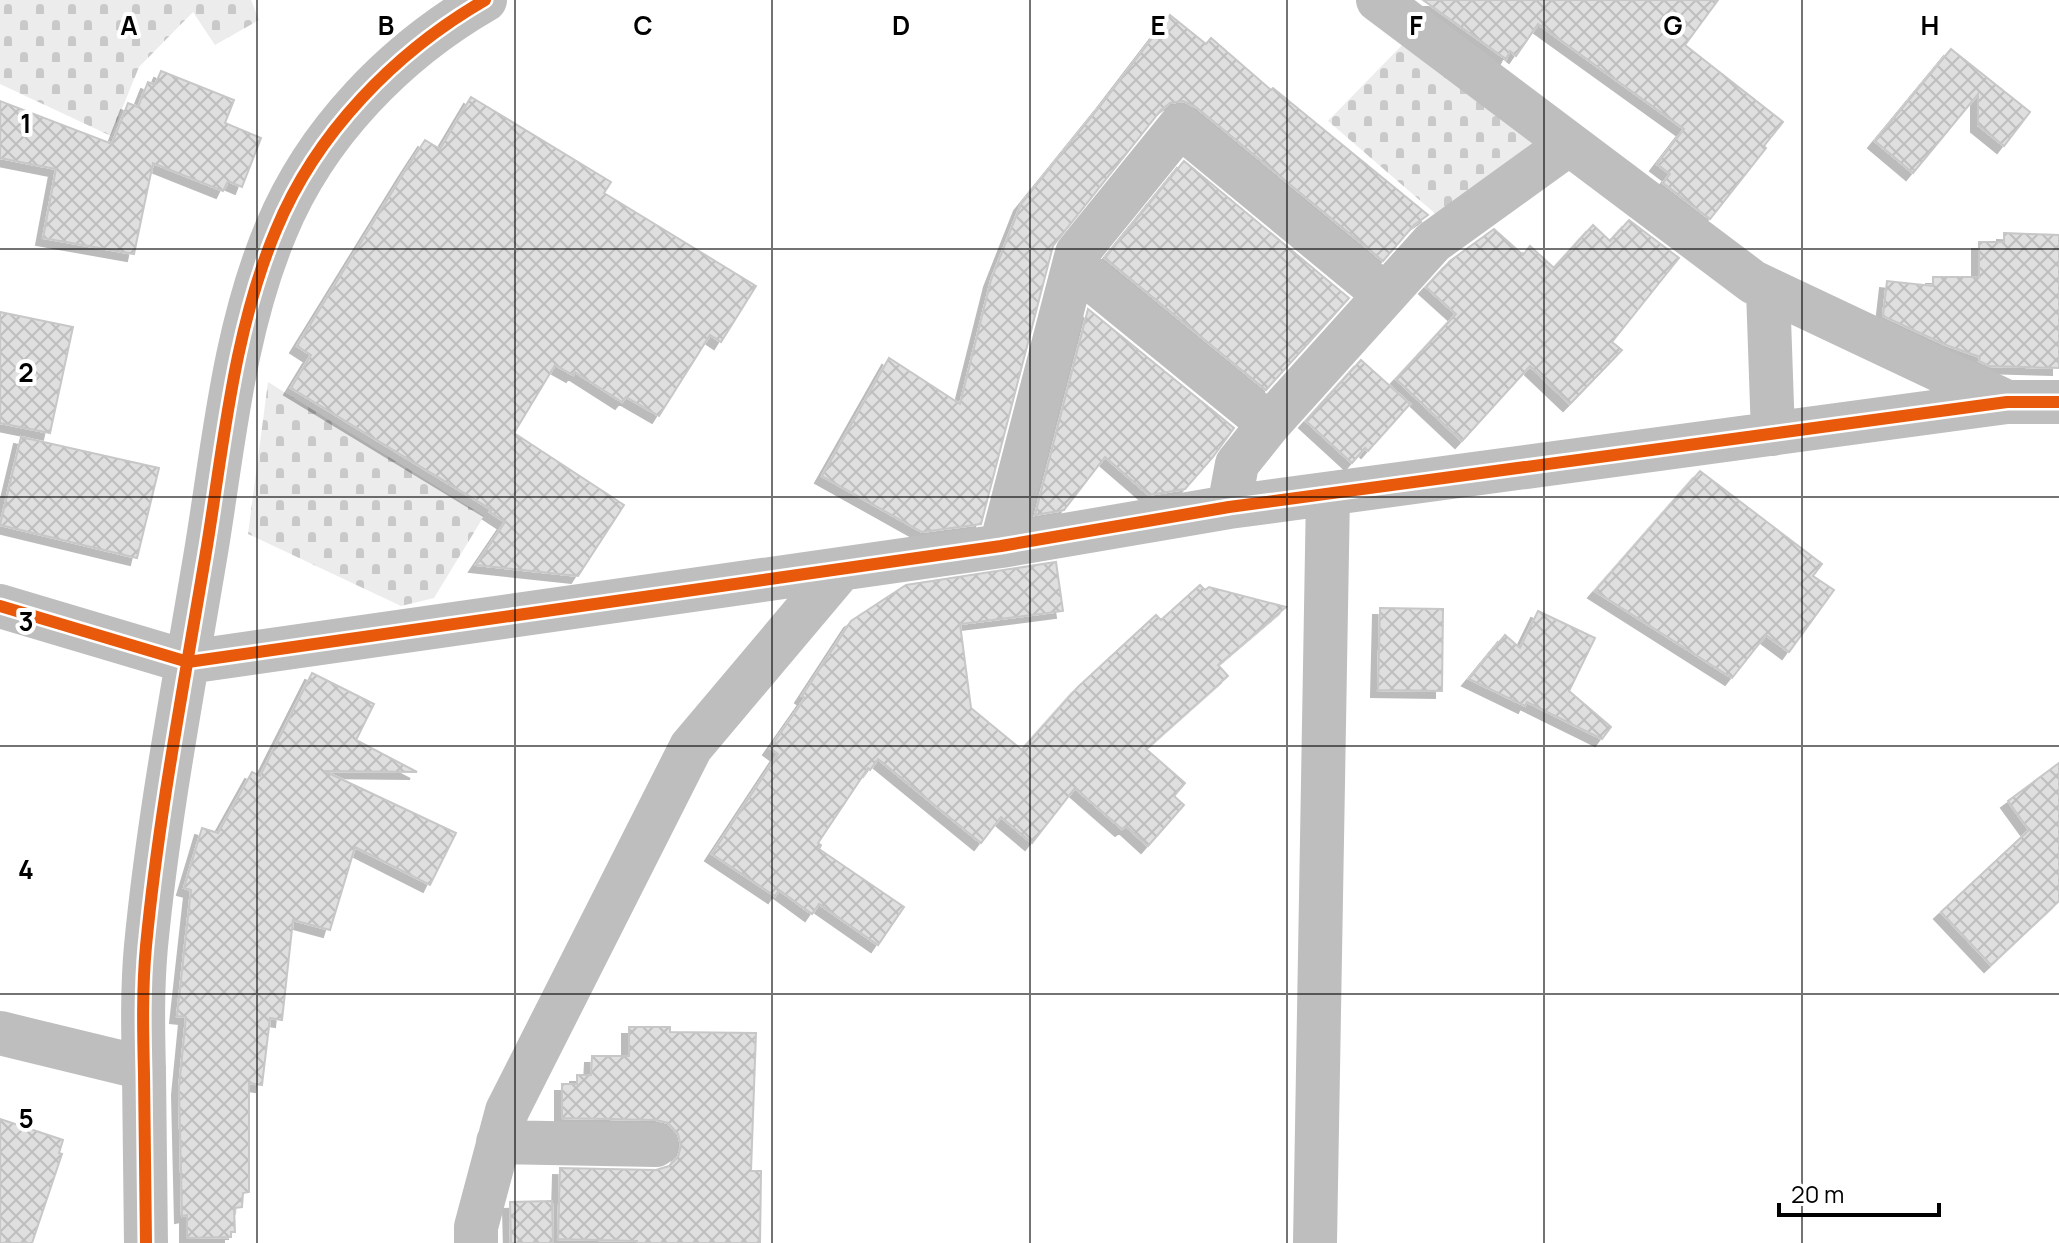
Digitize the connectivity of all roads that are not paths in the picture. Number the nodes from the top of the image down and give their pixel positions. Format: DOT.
graph roads {
  1 [pos="1378,0"];
  2 [pos="466,5"];
  3 [pos="1569,144"];
  4 [pos="1075,266"];
  5 [pos="1768,290"];
  6 [pos="1385,295"];
  7 [pos="2007,402"];
  8 [pos="2059,402"];
  9 [pos="1269,424"];
  10 [pos="1773,434"];
  11 [pos="1328,494"];
  12 [pos="1229,507"];
  13 [pos="1001,546"];
  14 [pos="841,569"];
  15 [pos="0,606"];
  16 [pos="188,662"];
  17 [pos="0,1033"];
  18 [pos="144,1068"];
  19 [pos="498,1142"];
  20 [pos="656,1145"];
  21 [pos="146,1243"];
  22 [pos="476,1243"];
  23 [pos="1315,1243"];
  1 -- 3 [label="street"];
  2 -- 16 [label="street"];
  3 -- 5 [label="street"];
  3 -- 6 [label="street"];
  4 -- 6 [label="street"];
  4 -- 9 [label="street"];
  4 -- 13 [label="street"];
  5 -- 7 [label="street"];
  5 -- 10 [label="street"];
  6 -- 9 [label="street"];
  7 -- 8 [label="street"];
  7 -- 10 [label="street"];
  9 -- 12 [label="street"];
  10 -- 11 [label="street"];
  11 -- 12 [label="street"];
  11 -- 23 [label="street"];
  12 -- 13 [label="street"];
  13 -- 14 [label="street"];
  14 -- 16 [label="street"];
  14 -- 19 [label="street"];
  15 -- 16 [label="street"];
  16 -- 18 [label="street"];
  17 -- 18 [label="street"];
  18 -- 21 [label="street"];
  19 -- 20 [label="street"];
  19 -- 22 [label="street"];
}
